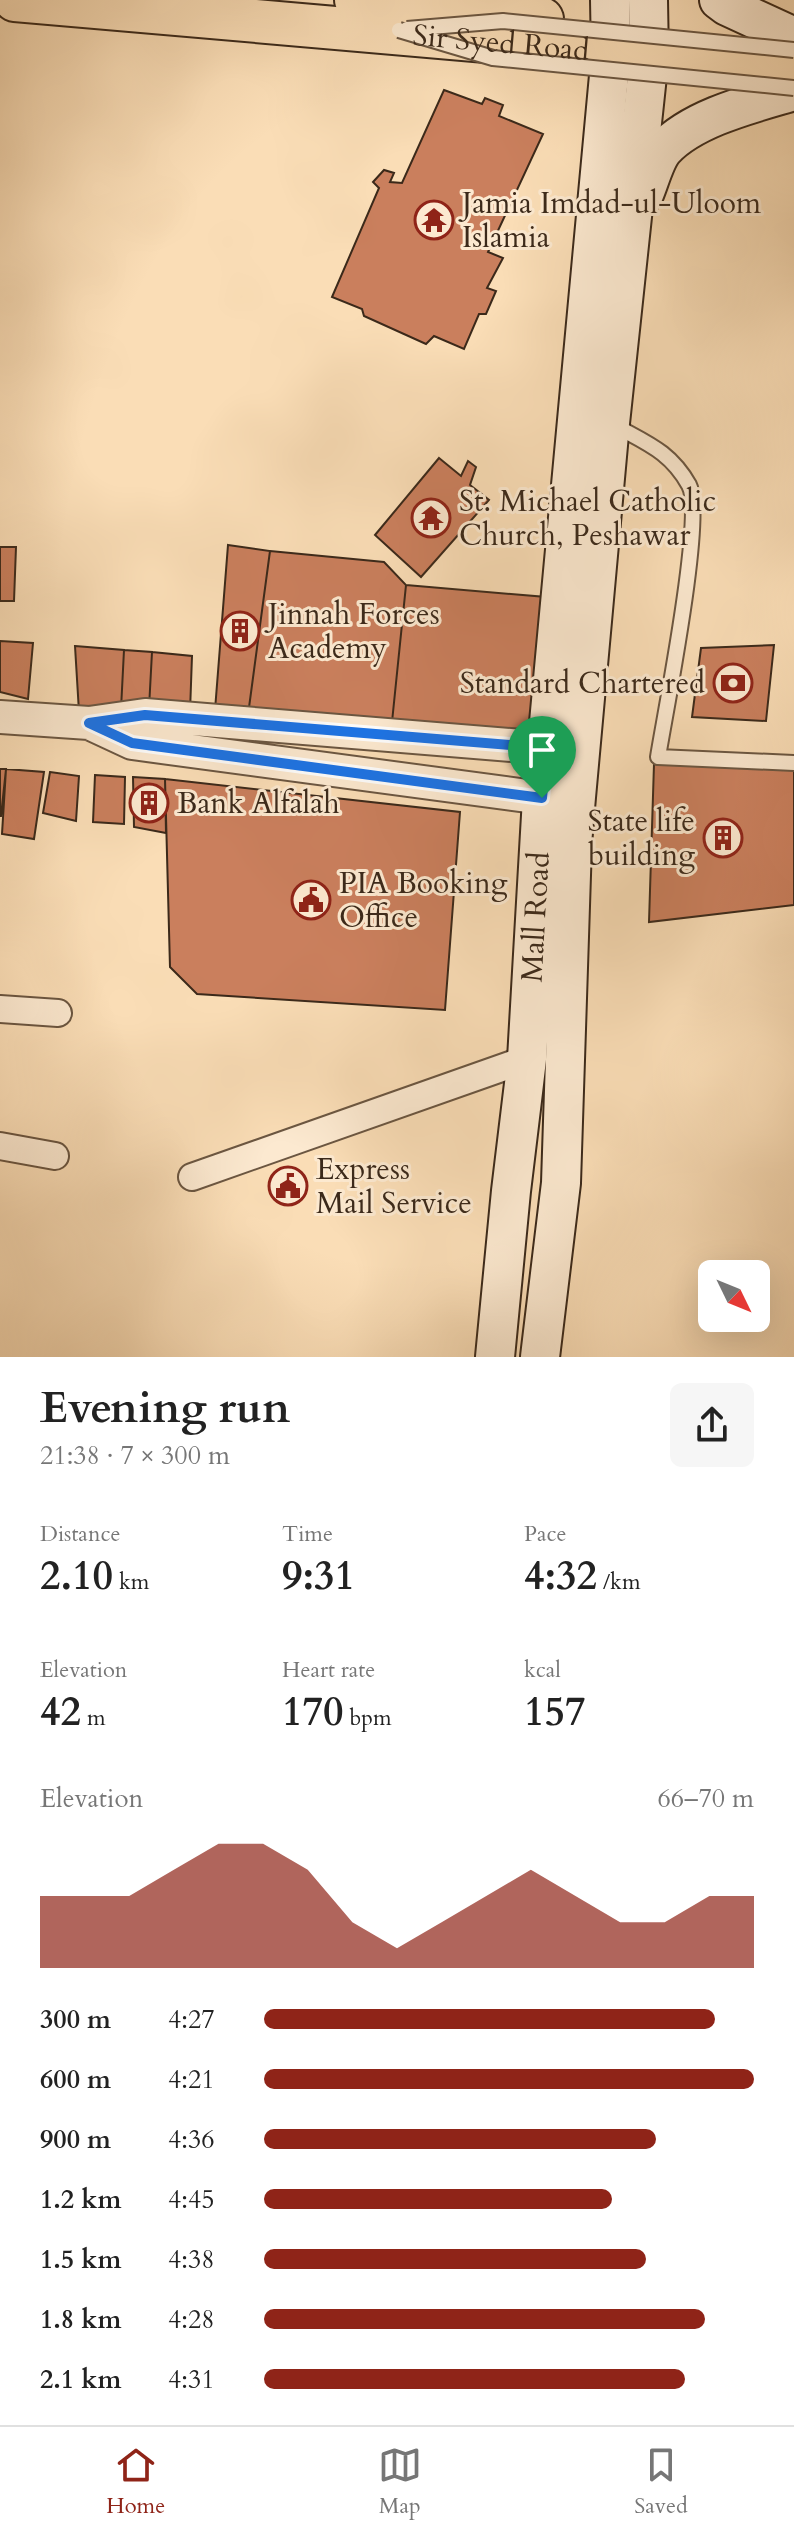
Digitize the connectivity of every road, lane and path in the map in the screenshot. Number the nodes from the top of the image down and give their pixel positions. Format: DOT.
graph roads {
  1 [pos="15,0"];
  2 [pos="356,0"];
  3 [pos="719,0"];
  4 [pos="68,1"];
  5 [pos="630,28"];
  6 [pos="399,30"];
  7 [pos="794,39"];
  8 [pos="794,50"];
  9 [pos="794,68"];
  10 [pos="794,89"];
  11 [pos="631,223"];
  12 [pos="610,423"];
  13 [pos="0,717"];
  14 [pos="89,723"];
  15 [pos="547,748"];
  16 [pos="794,763"];
  17 [pos="542,798"];
  18 [pos="572,844"];
  19 [pos="0,1009"];
  20 [pos="58,1013"];
  21 [pos="527,1059"];
  22 [pos="0,1146"];
  23 [pos="55,1156"];
  24 [pos="192,1177"];
  25 [pos="495,1357"];
  26 [pos="540,1357"];
  1 -- 4 [label="main road, Sir Syed Road"];
  2 -- 5 [label="main road, Sir Syed Road"];
  3 -- 7 [label="main road"];
  4 -- 5 [label="main road, Sir Syed Road"];
  4 -- 6 [label="lane"];
  5 -- 7 [label="main road, Sir Syed Road"];
  5 -- 9 [label="main road, Sir Syed Road"];
  5 -- 11 [label="main road, Mall Road"];
  5 -- 15 [label="main road, Mall Road"];
  6 -- 8 [label="lane, bridge"];
  6 -- 10 [label="lane, bridge"];
  10 -- 11 [label="main road"];
  11 -- 12 [label="main road, Mall Road"];
  12 -- 16 [label="lane"];
  12 -- 18 [label="main road, Mall Road"];
  13 -- 14 [label="street"];
  14 -- 15 [label="street"];
  14 -- 17 [label="street"];
  15 -- 17 [label="main road, Mall Road"];
  17 -- 18 [label="street"];
  17 -- 21 [label="main road, Mall Road"];
  18 -- 26 [label="main road, Mall Road"];
  19 -- 20 [label="street"];
  21 -- 24 [label="street"];
  21 -- 25 [label="main road, Mall Road"];
  22 -- 23 [label="street"];
}
